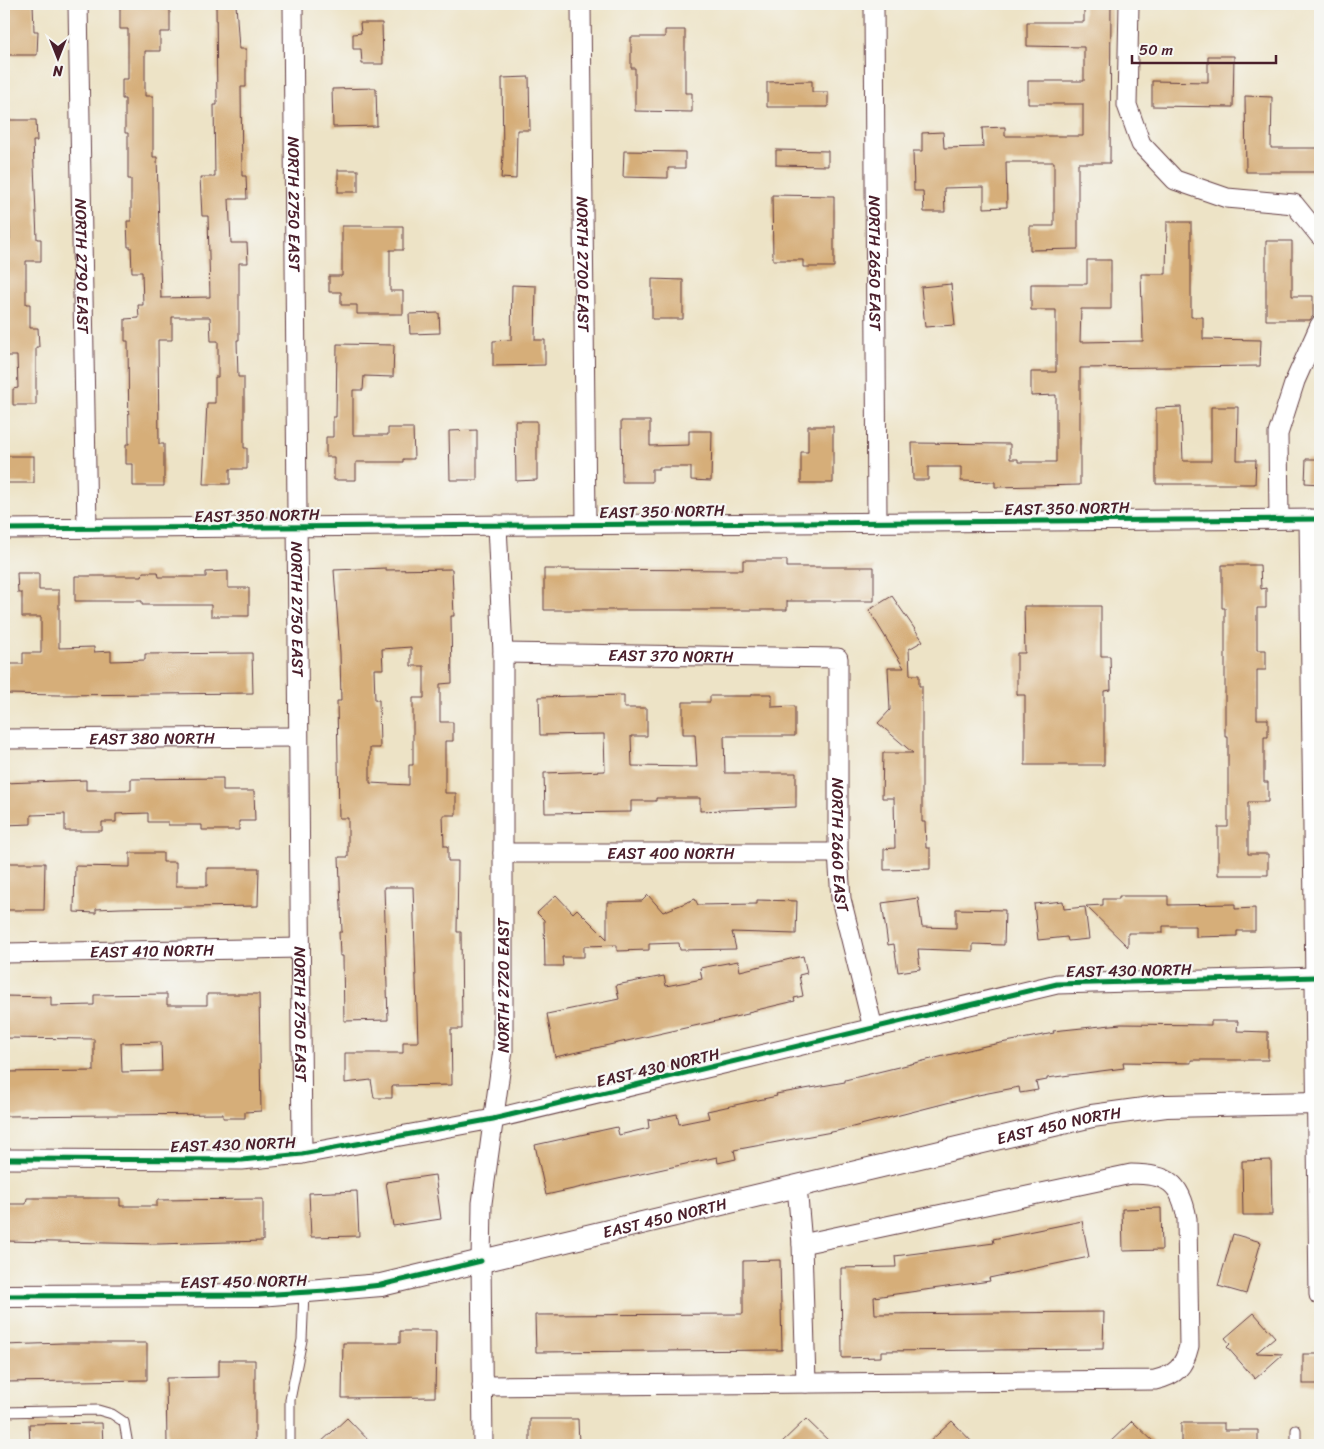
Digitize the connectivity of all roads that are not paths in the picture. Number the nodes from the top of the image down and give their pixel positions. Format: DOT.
graph roads {
  1 [pos="78,4"];
  2 [pos="293,4"];
  3 [pos="582,4"];
  4 [pos="874,4"];
  5 [pos="1129,4"];
  6 [pos="1320,236"];
  7 [pos="1320,325"];
  8 [pos="1279,519"];
  9 [pos="1315,519"];
  10 [pos="877,522"];
  11 [pos="586,524"];
  12 [pos="497,525"];
  13 [pos="296,527"];
  14 [pos="4,529"];
  15 [pos="88,529"];
  16 [pos="503,653"];
  17 [pos="838,658"];
  18 [pos="298,737"];
  19 [pos="4,739"];
  20 [pos="503,852"];
  21 [pos="838,852"];
  22 [pos="300,948"];
  23 [pos="4,953"];
  24 [pos="1315,977"];
  25 [pos="872,1028"];
  26 [pos="1318,1103"];
  27 [pos="493,1119"];
  28 [pos="302,1154"];
  29 [pos="4,1159"];
  30 [pos="797,1186"];
  31 [pos="802,1244"];
  32 [pos="481,1261"];
  33 [pos="304,1292"];
  34 [pos="1319,1295"];
  35 [pos="4,1296"];
  36 [pos="806,1384"];
  37 [pos="482,1386"];
  38 [pos="4,1412"];
  39 [pos="1296,1430"];
  40 [pos="128,1445"];
  41 [pos="290,1445"];
  42 [pos="482,1445"];
  43 [pos="1296,1445"];
  1 -- 15 [label="street, NORTH 2790 EAST"];
  2 -- 13 [label="street, NORTH 2750 EAST"];
  3 -- 11 [label="street, NORTH 2700 EAST"];
  4 -- 10 [label="street, NORTH 2650 EAST"];
  5 -- 6 [label="street"];
  7 -- 8 [label="street"];
  8 -- 9 [label="street, EAST 350 NORTH"];
  8 -- 10 [label="street, EAST 350 NORTH"];
  9 -- 24 [label="street"];
  10 -- 11 [label="street, EAST 350 NORTH"];
  11 -- 12 [label="street, EAST 350 NORTH"];
  12 -- 13 [label="street, EAST 350 NORTH"];
  12 -- 16 [label="street, NORTH 2720 EAST"];
  13 -- 15 [label="street, EAST 350 NORTH"];
  13 -- 18 [label="street, NORTH 2750 EAST"];
  14 -- 15 [label="street, EAST 350 NORTH"];
  16 -- 17 [label="street, EAST 370 NORTH"];
  16 -- 20 [label="street, NORTH 2720 EAST"];
  17 -- 21 [label="street, NORTH 2660 EAST"];
  18 -- 19 [label="street, EAST 380 NORTH"];
  18 -- 22 [label="street, NORTH 2750 EAST"];
  20 -- 21 [label="street, EAST 400 NORTH"];
  20 -- 27 [label="street, NORTH 2720 EAST"];
  21 -- 25 [label="street, NORTH 2660 EAST"];
  22 -- 23 [label="street, EAST 410 NORTH"];
  22 -- 28 [label="street, NORTH 2750 EAST"];
  24 -- 25 [label="street, EAST 430 NORTH"];
  24 -- 26 [label="street"];
  25 -- 27 [label="street, EAST 430 NORTH"];
  26 -- 30 [label="street, EAST 450 NORTH"];
  26 -- 34 [label="street"];
  27 -- 28 [label="street, EAST 430 NORTH"];
  27 -- 32 [label="street, NORTH 2720 EAST"];
  28 -- 29 [label="street, EAST 430 NORTH"];
  30 -- 31 [label="street"];
  30 -- 32 [label="street, EAST 450 NORTH"];
  31 -- 36 [label="street"];
  31 -- 36 [label="street"];
  32 -- 33 [label="street, EAST 450 NORTH"];
  32 -- 37 [label="street, NORTH 2720 EAST"];
  33 -- 35 [label="street, EAST 450 NORTH"];
  33 -- 41 [label="lane"];
  36 -- 37 [label="street"];
  37 -- 42 [label="street, NORTH 2720 EAST"];
  38 -- 40 [label="lane"];
  39 -- 43 [label="lane"];
}
